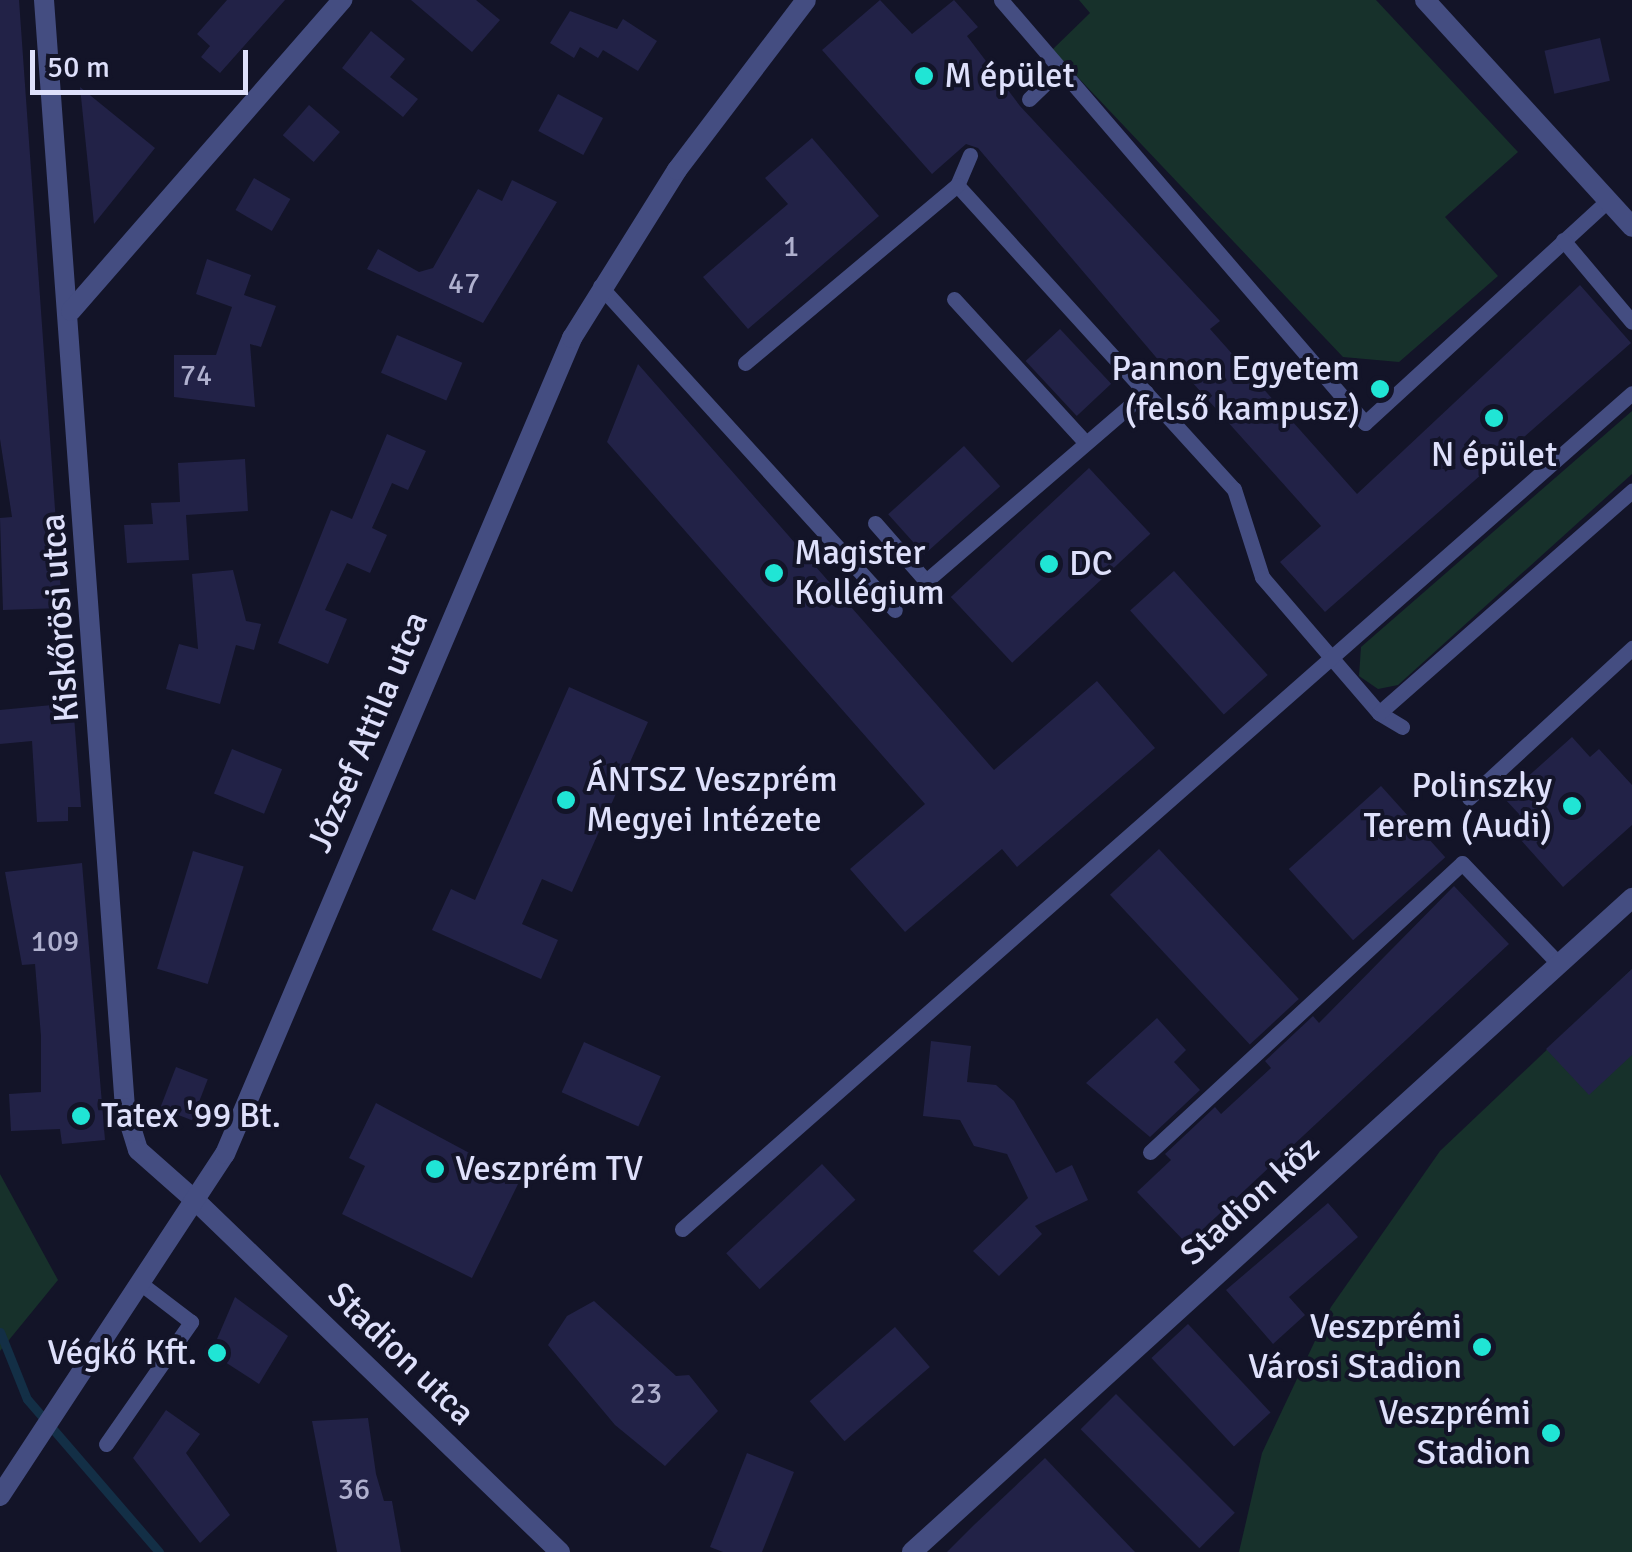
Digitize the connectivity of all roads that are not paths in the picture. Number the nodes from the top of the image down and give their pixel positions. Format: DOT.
graph roads {
  1 [pos="44,0"];
  2 [pos="342,0"];
  3 [pos="806,0"];
  4 [pos="1001,0"];
  5 [pos="1425,0"];
  6 [pos="1058,70"];
  7 [pos="1029,99"];
  8 [pos="970,155"];
  9 [pos="957,184"];
  10 [pos="1623,212"];
  11 [pos="1563,240"];
  12 [pos="600,286"];
  13 [pos="954,299"];
  14 [pos="71,311"];
  15 [pos="1632,322"];
  16 [pos="746,362"];
  17 [pos="1146,392"];
  18 [pos="1632,394"];
  19 [pos="1086,443"];
  20 [pos="1632,490"];
  21 [pos="874,523"];
  22 [pos="894,610"];
  23 [pos="1632,648"];
  24 [pos="1330,660"];
  25 [pos="1379,712"];
  26 [pos="1402,727"];
  27 [pos="1470,798"];
  28 [pos="1632,898"];
  29 [pos="1559,964"];
  30 [pos="1150,1152"];
  31 [pos="198,1203"];
  32 [pos="682,1229"];
  33 [pos="140,1284"];
  34 [pos="106,1444"];
  35 [pos="0,1496"];
  36 [pos="560,1552"];
  37 [pos="912,1552"];
  1 -- 14 [label="street, Kiskőrösi utca"];
  2 -- 14 [label="street"];
  3 -- 12 [label="street, József Attila utca"];
  4 -- 6 [label="lane"];
  5 -- 10 [label="street"];
  6 -- 7 [label="lane"];
  6 -- 11 [label="lane"];
  8 -- 9 [label="lane"];
  9 -- 16 [label="lane"];
  9 -- 17 [label="lane"];
  10 -- 11 [label="lane"];
  11 -- 15 [label="lane"];
  12 -- 22 [label="lane"];
  12 -- 31 [label="street, József Attila utca"];
  13 -- 19 [label="lane"];
  14 -- 31 [label="street, Kiskőrösi utca"];
  17 -- 19 [label="lane"];
  17 -- 24 [label="lane"];
  18 -- 24 [label="lane"];
  19 -- 21 [label="lane"];
  20 -- 25 [label="lane"];
  23 -- 27 [label="lane"];
  24 -- 25 [label="lane"];
  24 -- 32 [label="lane"];
  25 -- 26 [label="lane"];
  28 -- 29 [label="street, Stadion köz"];
  29 -- 30 [label="lane"];
  29 -- 37 [label="street, Stadion köz"];
  31 -- 33 [label="street, József Attila utca"];
  31 -- 36 [label="street, Stadion utca"];
  33 -- 34 [label="lane"];
  33 -- 35 [label="street, József Attila utca"];
}
